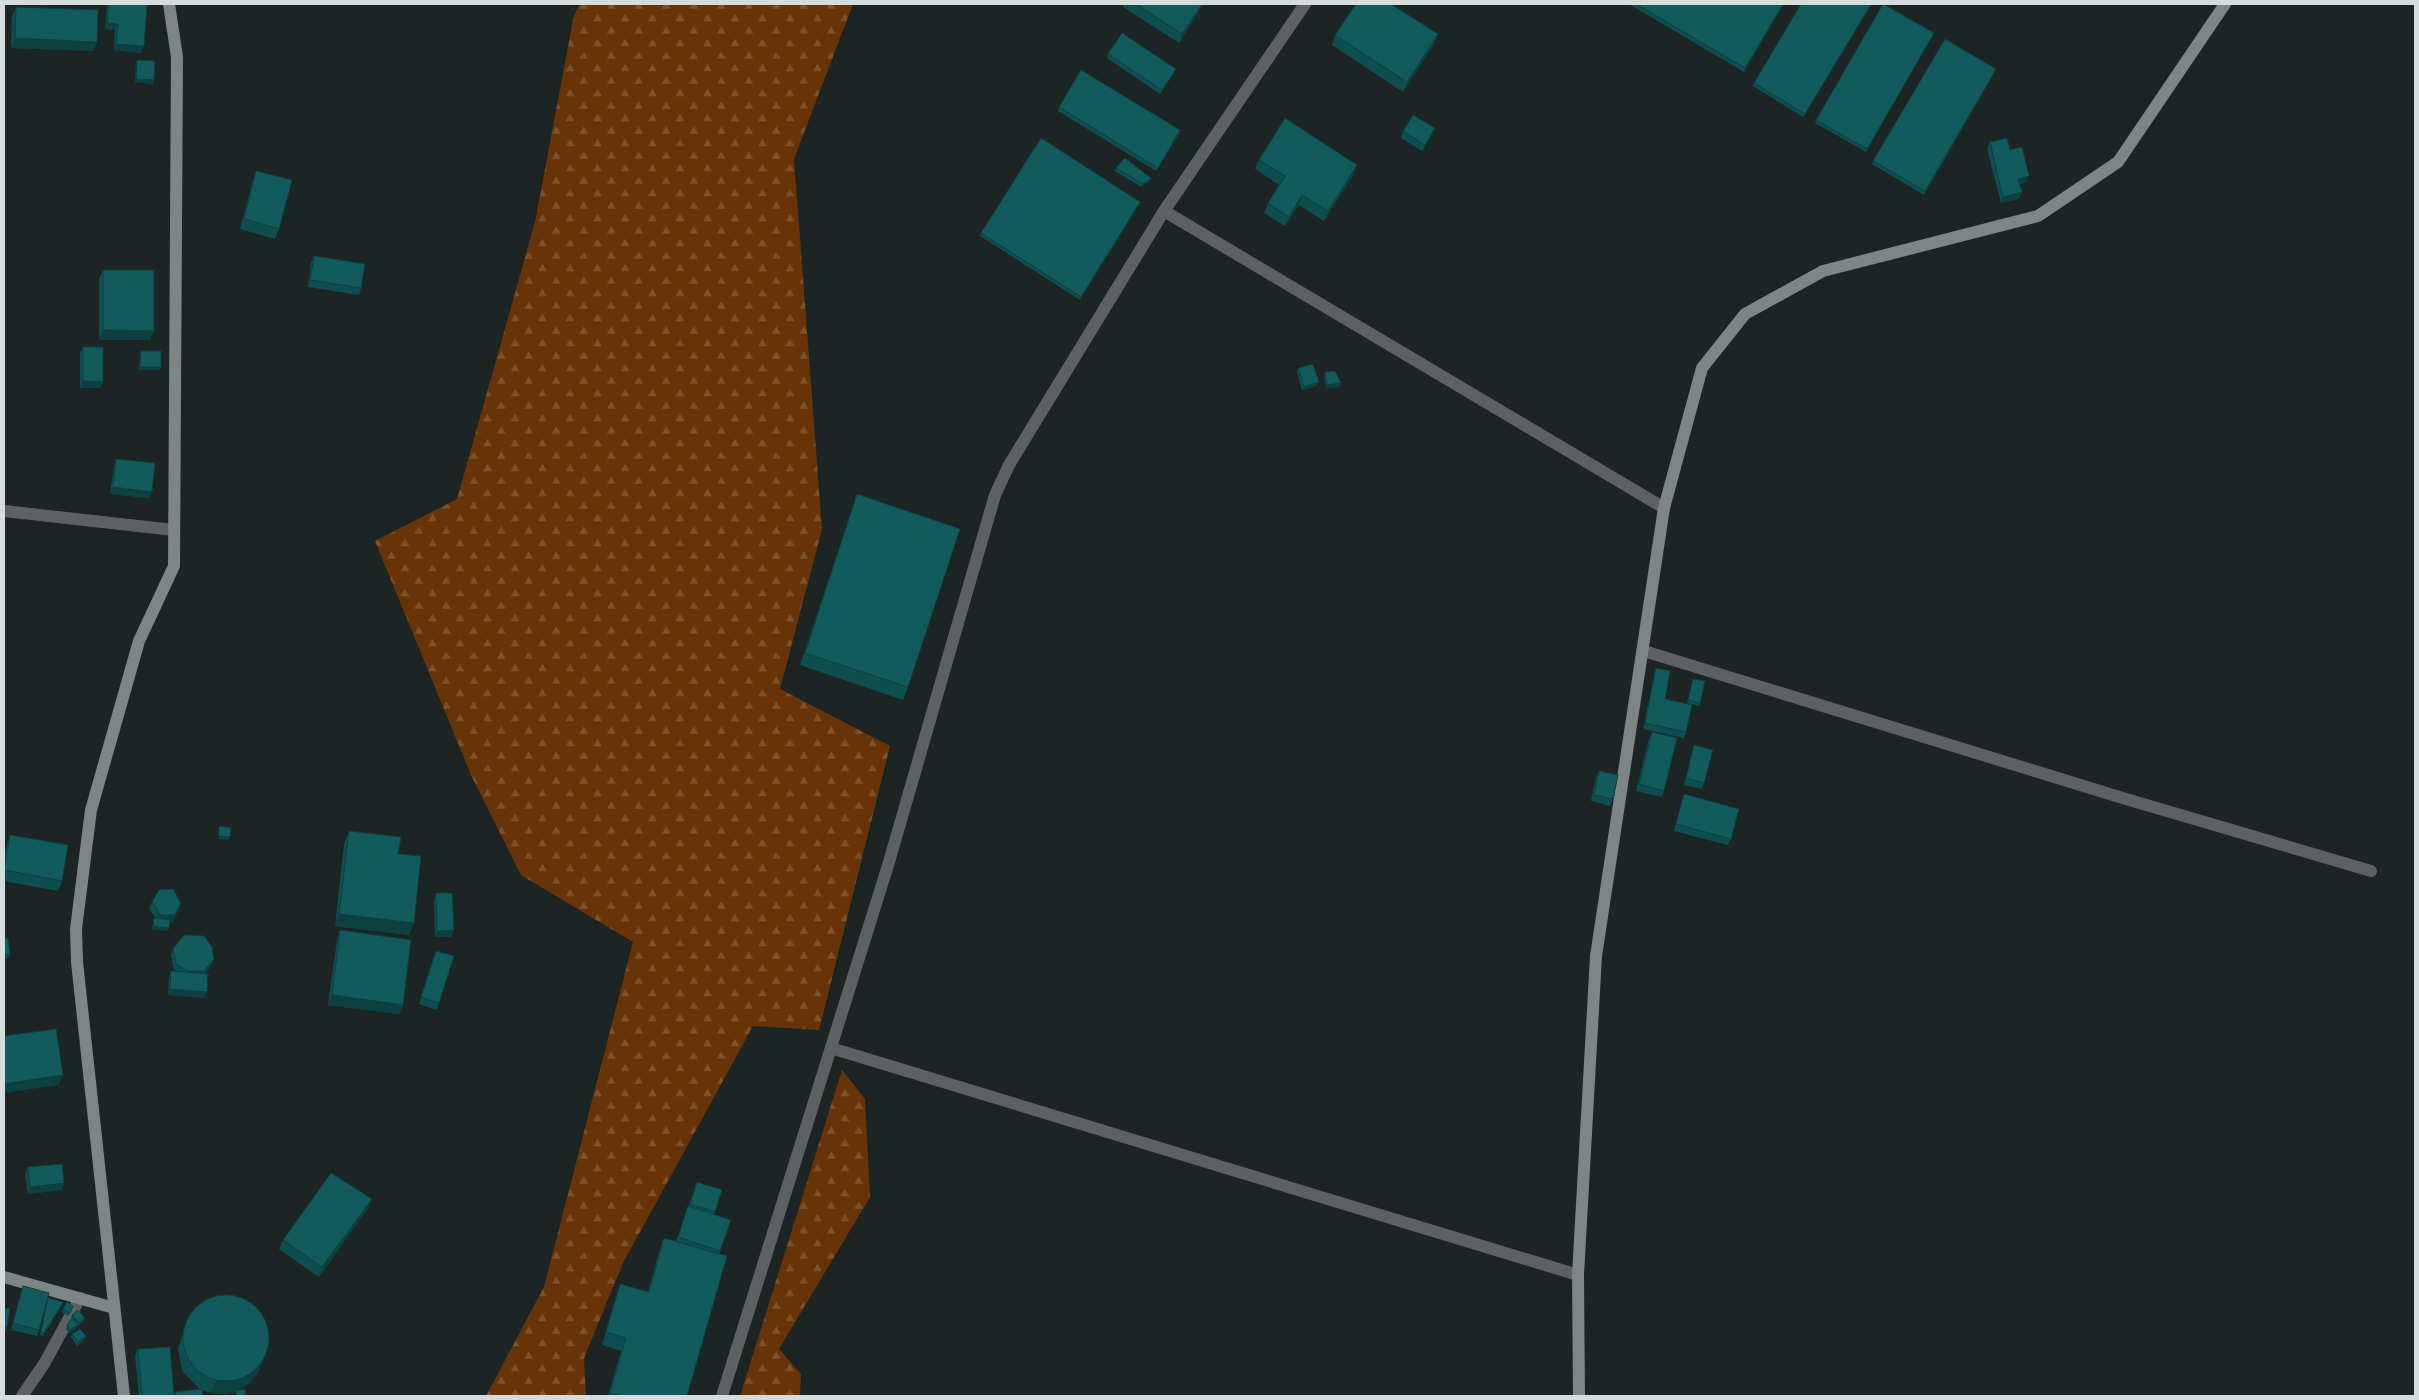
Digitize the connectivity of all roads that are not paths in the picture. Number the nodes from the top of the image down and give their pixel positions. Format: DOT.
graph roads {
  1 [pos="169,4"];
  2 [pos="1305,4"];
  3 [pos="2225,4"];
  4 [pos="1164,211"];
  5 [pos="1664,508"];
  6 [pos="4,511"];
  7 [pos="174,530"];
  8 [pos="1644,651"];
  9 [pos="2371,871"];
  10 [pos="831,1048"];
  11 [pos="1578,1275"];
  12 [pos="4,1277"];
  13 [pos="80,1298"];
  14 [pos="114,1308"];
  15 [pos="22,1396"];
  16 [pos="124,1396"];
  17 [pos="722,1396"];
  18 [pos="1579,1396"];
  1 -- 7 [label="street"];
  2 -- 4 [label="street"];
  3 -- 5 [label="street"];
  4 -- 5 [label="street"];
  4 -- 10 [label="street"];
  5 -- 8 [label="street"];
  6 -- 7 [label="street"];
  7 -- 14 [label="street"];
  8 -- 9 [label="street"];
  8 -- 11 [label="street"];
  10 -- 11 [label="street"];
  10 -- 17 [label="street"];
  11 -- 18 [label="street"];
  12 -- 13 [label="street"];
  13 -- 14 [label="street"];
  13 -- 15 [label="street"];
  14 -- 16 [label="street"];
}
